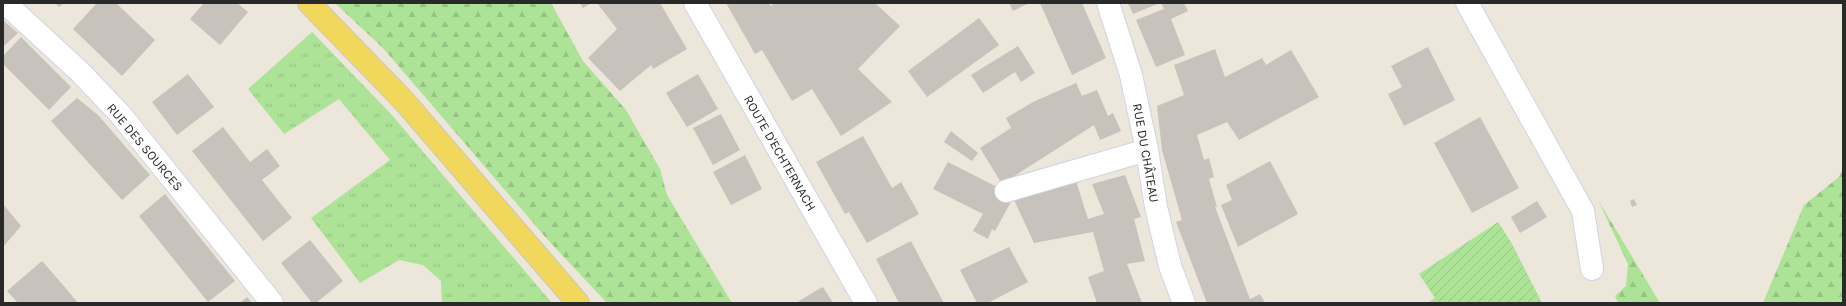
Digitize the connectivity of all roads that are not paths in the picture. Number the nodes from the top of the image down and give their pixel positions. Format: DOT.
graph roads {
  1 [pos="5,3"];
  2 [pos="309,3"];
  3 [pos="695,3"];
  4 [pos="1108,3"];
  5 [pos="1467,3"];
  6 [pos="1146,150"];
  7 [pos="1006,191"];
  8 [pos="1592,269"];
  9 [pos="272,303"];
  10 [pos="578,303"];
  11 [pos="866,303"];
  12 [pos="1184,303"];
  1 -- 9 [label="street, RUE DES SOURCES"];
  2 -- 10 [label="main road"];
  3 -- 11 [label="street, ROUTE D'ECHTERNACH"];
  4 -- 6 [label="street, RUE DU CHÂTEAU"];
  5 -- 8 [label="street"];
  6 -- 7 [label="street"];
  6 -- 12 [label="street, RUE DU CHÂTEAU"];
}
